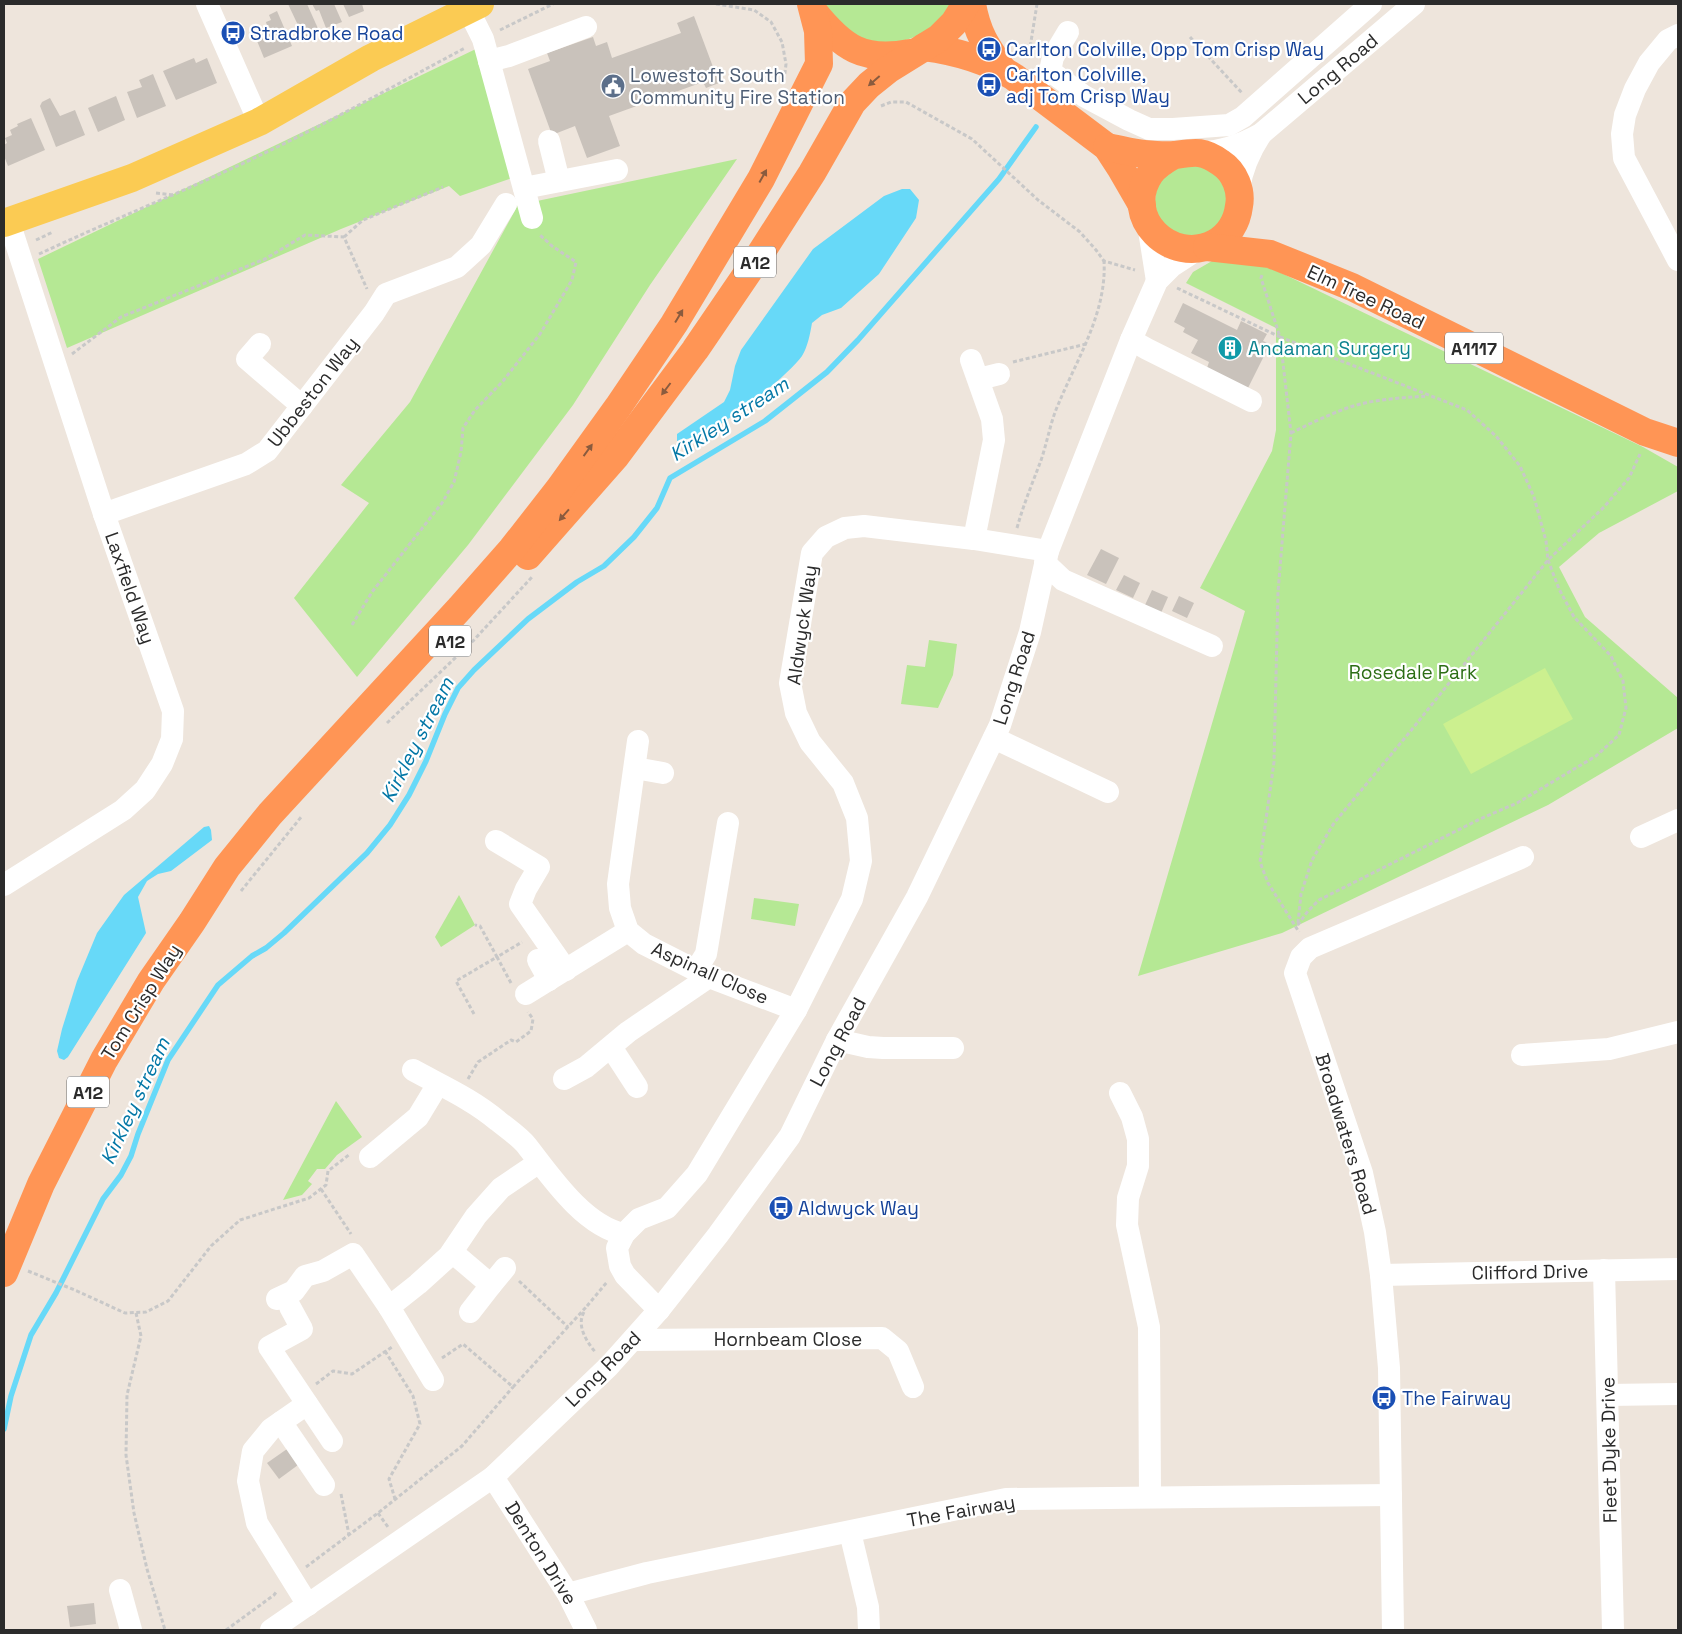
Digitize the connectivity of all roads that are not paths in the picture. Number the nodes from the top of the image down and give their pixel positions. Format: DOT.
graph roads {
  1 [pos="207,4"];
  2 [pos="966,4"];
  3 [pos="972,4"];
  4 [pos="1371,4"];
  5 [pos="1414,4"];
  6 [pos="474,6"];
  7 [pos="811,6"];
  8 [pos="586,27"];
  9 [pos="1068,32"];
  10 [pos="1678,35"];
  11 [pos="919,50"];
  12 [pos="489,61"];
  13 [pos="1003,70"];
  14 [pos="1050,71"];
  15 [pos="1027,87"];
  16 [pos="259,122"];
  17 [pos="1261,134"];
  18 [pos="549,142"];
  19 [pos="1106,147"];
  20 [pos="1186,154"];
  21 [pos="617,170"];
  22 [pos="560,181"];
  23 [pos="524,188"];
  24 [pos="1240,195"];
  25 [pos="506,204"];
  26 [pos="1145,214"];
  27 [pos="532,218"];
  28 [pos="6,222"];
  29 [pos="1202,248"];
  30 [pos="1270,254"];
  31 [pos="1678,260"];
  32 [pos="1157,281"];
  33 [pos="1131,340"];
  34 [pos="260,344"];
  35 [pos="990,369"];
  36 [pos="1250,400"];
  37 [pos="302,406"];
  38 [pos="1678,442"];
  39 [pos="104,514"];
  40 [pos="974,539"];
  41 [pos="1047,557"];
  42 [pos="1212,646"];
  43 [pos="994,738"];
  44 [pos="638,742"];
  45 [pos="635,768"];
  46 [pos="663,773"];
  47 [pos="1108,792"];
  48 [pos="1678,820"];
  49 [pos="728,823"];
  50 [pos="1641,837"];
  51 [pos="496,841"];
  52 [pos="1513,867"];
  53 [pos="4,885"];
  54 [pos="192,922"];
  55 [pos="628,931"];
  56 [pos="538,960"];
  57 [pos="703,973"];
  58 [pos="558,975"];
  59 [pos="522,996"];
  60 [pos="796,1010"];
  61 [pos="1678,1032"];
  62 [pos="838,1040"];
  63 [pos="611,1047"];
  64 [pos="953,1048"];
  65 [pos="1522,1055"];
  66 [pos="413,1070"];
  67 [pos="564,1079"];
  68 [pos="438,1084"];
  69 [pos="637,1087"];
  70 [pos="1120,1093"];
  71 [pos="370,1157"];
  72 [pos="538,1163"];
  73 [pos="624,1234"];
  74 [pos="452,1252"];
  75 [pos="13,1268"];
  76 [pos="1678,1269"];
  77 [pos="1604,1270"];
  78 [pos="1381,1275"];
  79 [pos="389,1307"];
  80 [pos="659,1310"];
  81 [pos="470,1312"];
  82 [pos="633,1340"];
  83 [pos="429,1374"];
  84 [pos="913,1388"];
  85 [pos="1678,1394"];
  86 [pos="301,1395"];
  87 [pos="1608,1395"];
  88 [pos="281,1422"];
  89 [pos="332,1440"];
  90 [pos="493,1477"];
  91 [pos="324,1485"];
  92 [pos="1391,1494"];
  93 [pos="1150,1497"];
  94 [pos="850,1532"];
  95 [pos="120,1590"];
  96 [pos="568,1594"];
  97 [pos="308,1605"];
  98 [pos="130,1630"];
  99 [pos="271,1630"];
  100 [pos="586,1630"];
  101 [pos="869,1630"];
  102 [pos="1394,1630"];
  103 [pos="1613,1630"];
  1 -- 16 [label="street"];
  2 -- 11 [label="highway"];
  3 -- 13 [label="highway"];
  4 -- 14 [label="street, Long Road"];
  5 -- 17 [label="street, Long Road"];
  6 -- 12 [label="street"];
  6 -- 16 [label="main road"];
  7 -- 11 [label="highway"];
  54 -- 7 [label="highway, A12, one-way"];
  8 -- 12 [label="street"];
  9 -- 14 [label="street"];
  10 -- 31 [label="street"];
  11 -- 13 [label="highway"];
  11 -- 54 [label="highway, A12, one-way"];
  12 -- 23 [label="street"];
  13 -- 15 [label="highway"];
  14 -- 15 [label="street"];
  15 -- 19 [label="highway"];
  16 -- 28 [label="main road"];
  17 -- 20 [label="street, Long Road"];
  17 -- 24 [label="street, Long Road"];
  18 -- 22 [label="street"];
  19 -- 20 [label="highway"];
  19 -- 26 [label="highway"];
  20 -- 24 [label="highway"];
  20 -- 26 [label="highway"];
  21 -- 22 [label="street"];
  22 -- 23 [label="street"];
  23 -- 27 [label="street"];
  24 -- 29 [label="highway"];
  24 -- 30 [label="highway, Elm Tree Road / A1117"];
  25 -- 37 [label="street, Ubbeston Way"];
  26 -- 29 [label="highway"];
  26 -- 32 [label="street"];
  28 -- 39 [label="street, Laxfield Way"];
  29 -- 30 [label="highway, Elm Tree Road / A1117"];
  29 -- 32 [label="street, Long Road"];
  30 -- 38 [label="highway, Elm Tree Road / A1117"];
  32 -- 33 [label="street, Long Road"];
  33 -- 36 [label="street"];
  33 -- 41 [label="street, Long Road"];
  34 -- 37 [label="street"];
  35 -- 40 [label="street"];
  37 -- 39 [label="street, Ubbeston Way"];
  39 -- 53 [label="street, Laxfield Way"];
  40 -- 41 [label="street, Aldwyck Way"];
  40 -- 60 [label="street, Aldwyck Way"];
  41 -- 42 [label="street"];
  41 -- 43 [label="street, Long Road"];
  43 -- 47 [label="street"];
  43 -- 62 [label="street, Long Road"];
  44 -- 45 [label="street"];
  45 -- 46 [label="street"];
  45 -- 55 [label="street"];
  48 -- 50 [label="street"];
  49 -- 57 [label="street"];
  51 -- 58 [label="street"];
  52 -- 78 [label="street, Broadwaters Road"];
  54 -- 75 [label="highway, Tom Crisp Way / A12"];
  55 -- 57 [label="street, Aspinall Close"];
  55 -- 58 [label="street"];
  56 -- 58 [label="street"];
  57 -- 60 [label="street, Aspinall Close"];
  57 -- 63 [label="street"];
  58 -- 59 [label="street"];
  60 -- 73 [label="street, Aldwyck Way"];
  61 -- 65 [label="street"];
  62 -- 64 [label="street"];
  62 -- 80 [label="street, Long Road"];
  63 -- 67 [label="street"];
  63 -- 69 [label="street"];
  66 -- 68 [label="street"];
  68 -- 71 [label="street"];
  68 -- 72 [label="street"];
  70 -- 93 [label="street"];
  72 -- 73 [label="street"];
  72 -- 74 [label="street"];
  73 -- 80 [label="street"];
  74 -- 79 [label="street"];
  74 -- 81 [label="street"];
  76 -- 77 [label="street, Clifford Drive"];
  77 -- 78 [label="street, Clifford Drive"];
  77 -- 87 [label="street, Fleet Dyke Drive"];
  78 -- 92 [label="street, Broadwaters Road"];
  79 -- 83 [label="street"];
  79 -- 86 [label="street"];
  80 -- 82 [label="street, Long Road"];
  82 -- 84 [label="street, Hornbeam Close"];
  82 -- 90 [label="street, Long Road"];
  85 -- 87 [label="street"];
  86 -- 88 [label="street"];
  86 -- 89 [label="street"];
  87 -- 103 [label="street, Fleet Dyke Drive"];
  88 -- 91 [label="street"];
  88 -- 97 [label="street"];
  90 -- 96 [label="street, Denton Drive"];
  90 -- 97 [label="street, Long Road"];
  92 -- 93 [label="street, The Fairway"];
  92 -- 102 [label="street, Broadwaters Road"];
  93 -- 94 [label="street, The Fairway"];
  94 -- 96 [label="street, The Fairway"];
  94 -- 101 [label="street"];
  95 -- 98 [label="street"];
  96 -- 100 [label="street, Denton Drive"];
  97 -- 99 [label="street, Long Road"];
}
